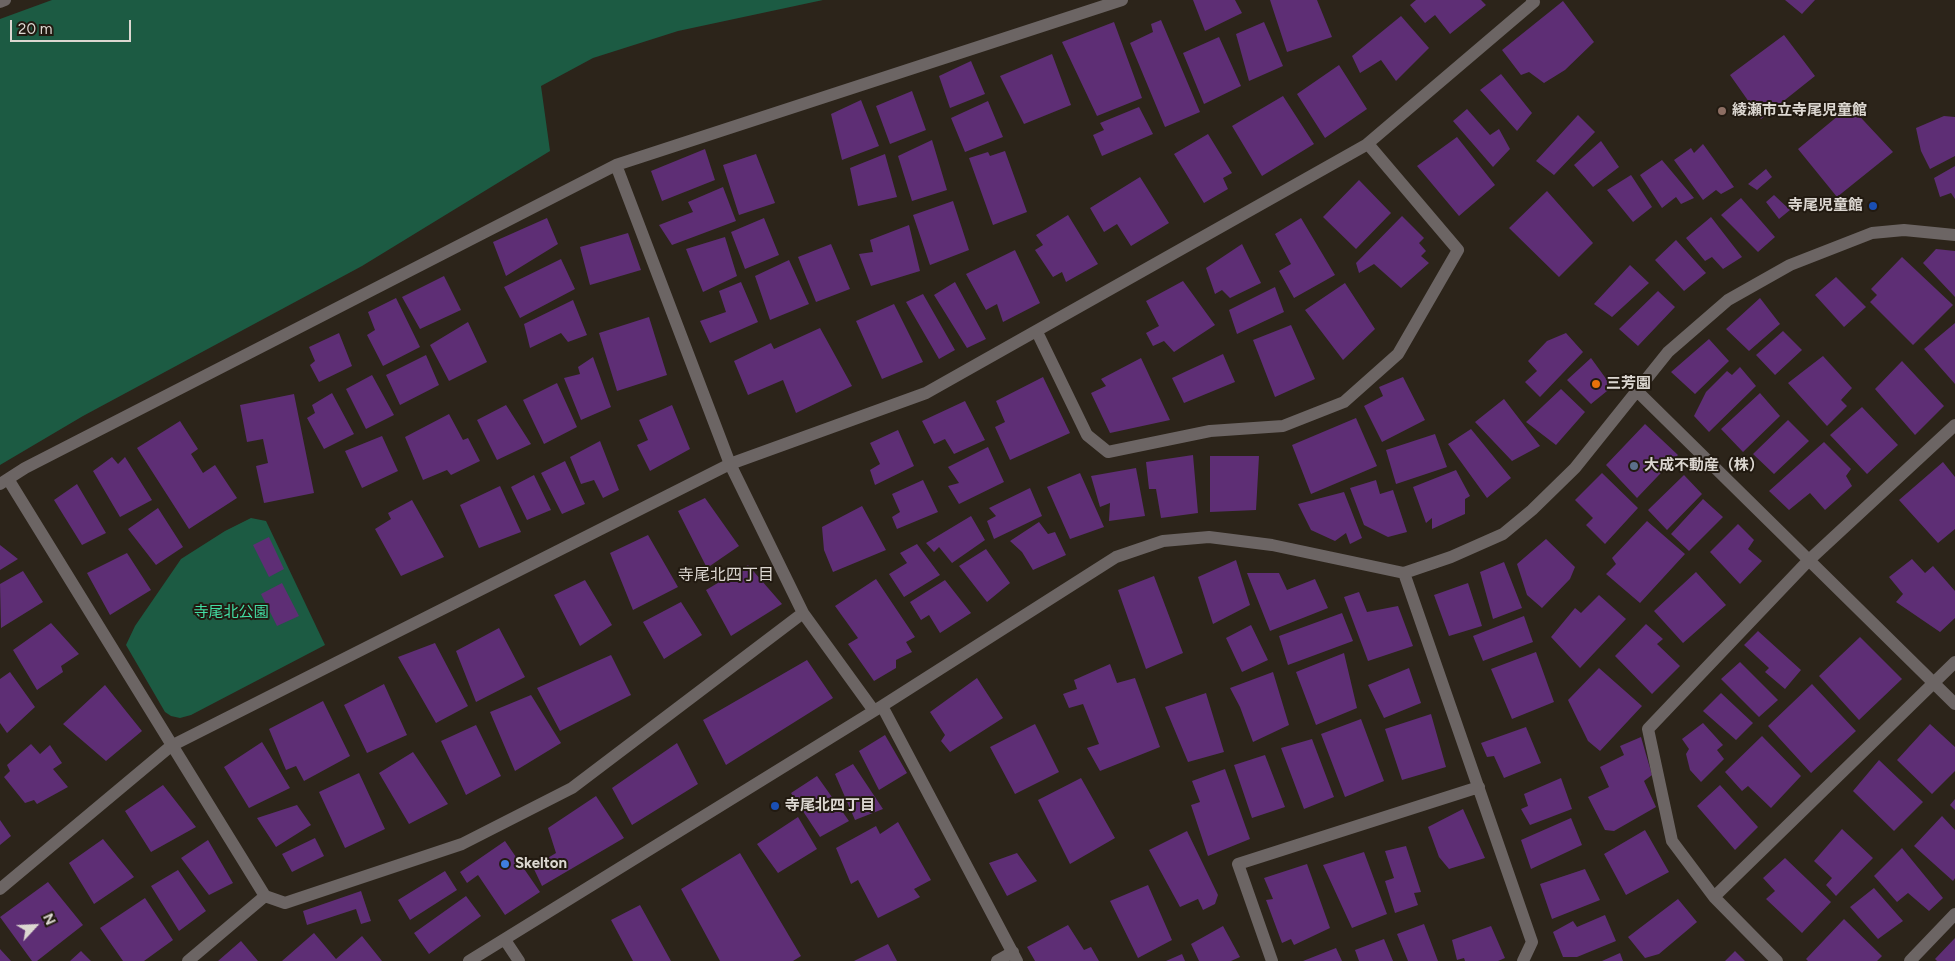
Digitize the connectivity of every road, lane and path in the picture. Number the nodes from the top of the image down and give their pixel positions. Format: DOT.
graph roads {
  1 [pos="5,0"];
  2 [pos="1122,0"];
  3 [pos="1532,0"];
  4 [pos="0,2"];
  5 [pos="1368,144"];
  6 [pos="616,165"];
  7 [pos="1955,234"];
  8 [pos="1037,332"];
  9 [pos="1637,391"];
  10 [pos="1955,425"];
  11 [pos="730,464"];
  12 [pos="4,481"];
  13 [pos="1808,560"];
  14 [pos="1404,573"];
  15 [pos="803,613"];
  16 [pos="1955,662"];
  17 [pos="1933,682"];
  18 [pos="1955,704"];
  19 [pos="878,708"];
  20 [pos="171,746"];
  21 [pos="1479,786"];
  22 [pos="0,888"];
  23 [pos="265,896"];
  24 [pos="1714,897"];
  25 [pos="1955,914"];
  26 [pos="505,940"];
  27 [pos="1015,957"];
  28 [pos="188,961"];
  29 [pos="469,961"];
  30 [pos="519,961"];
  31 [pos="997,961"];
  32 [pos="1272,961"];
  33 [pos="1523,961"];
  34 [pos="1777,961"];
  35 [pos="1910,961"];
  1 -- 4 [label="street"];
  2 -- 6 [label="street"];
  3 -- 5 [label="street"];
  5 -- 8 [label="street"];
  5 -- 8 [label="street"];
  6 -- 11 [label="street"];
  6 -- 12 [label="street"];
  7 -- 9 [label="street"];
  8 -- 11 [label="street"];
  9 -- 13 [label="street"];
  9 -- 14 [label="street"];
  10 -- 13 [label="street"];
  11 -- 15 [label="street"];
  11 -- 20 [label="street"];
  12 -- 20 [label="street"];
  13 -- 17 [label="street"];
  13 -- 24 [label="street"];
  14 -- 19 [label="street"];
  14 -- 21 [label="street"];
  15 -- 19 [label="street"];
  15 -- 23 [label="street"];
  16 -- 17 [label="street"];
  17 -- 18 [label="street"];
  17 -- 24 [label="street"];
  19 -- 26 [label="street"];
  19 -- 27 [label="street"];
  20 -- 22 [label="street"];
  20 -- 23 [label="street"];
  21 -- 32 [label="street"];
  21 -- 33 [label="street"];
  23 -- 28 [label="street"];
  24 -- 34 [label="street"];
  25 -- 35 [label="street"];
  26 -- 29 [label="street"];
  26 -- 30 [label="street"];
  27 -- 31 [label="street"];
}
